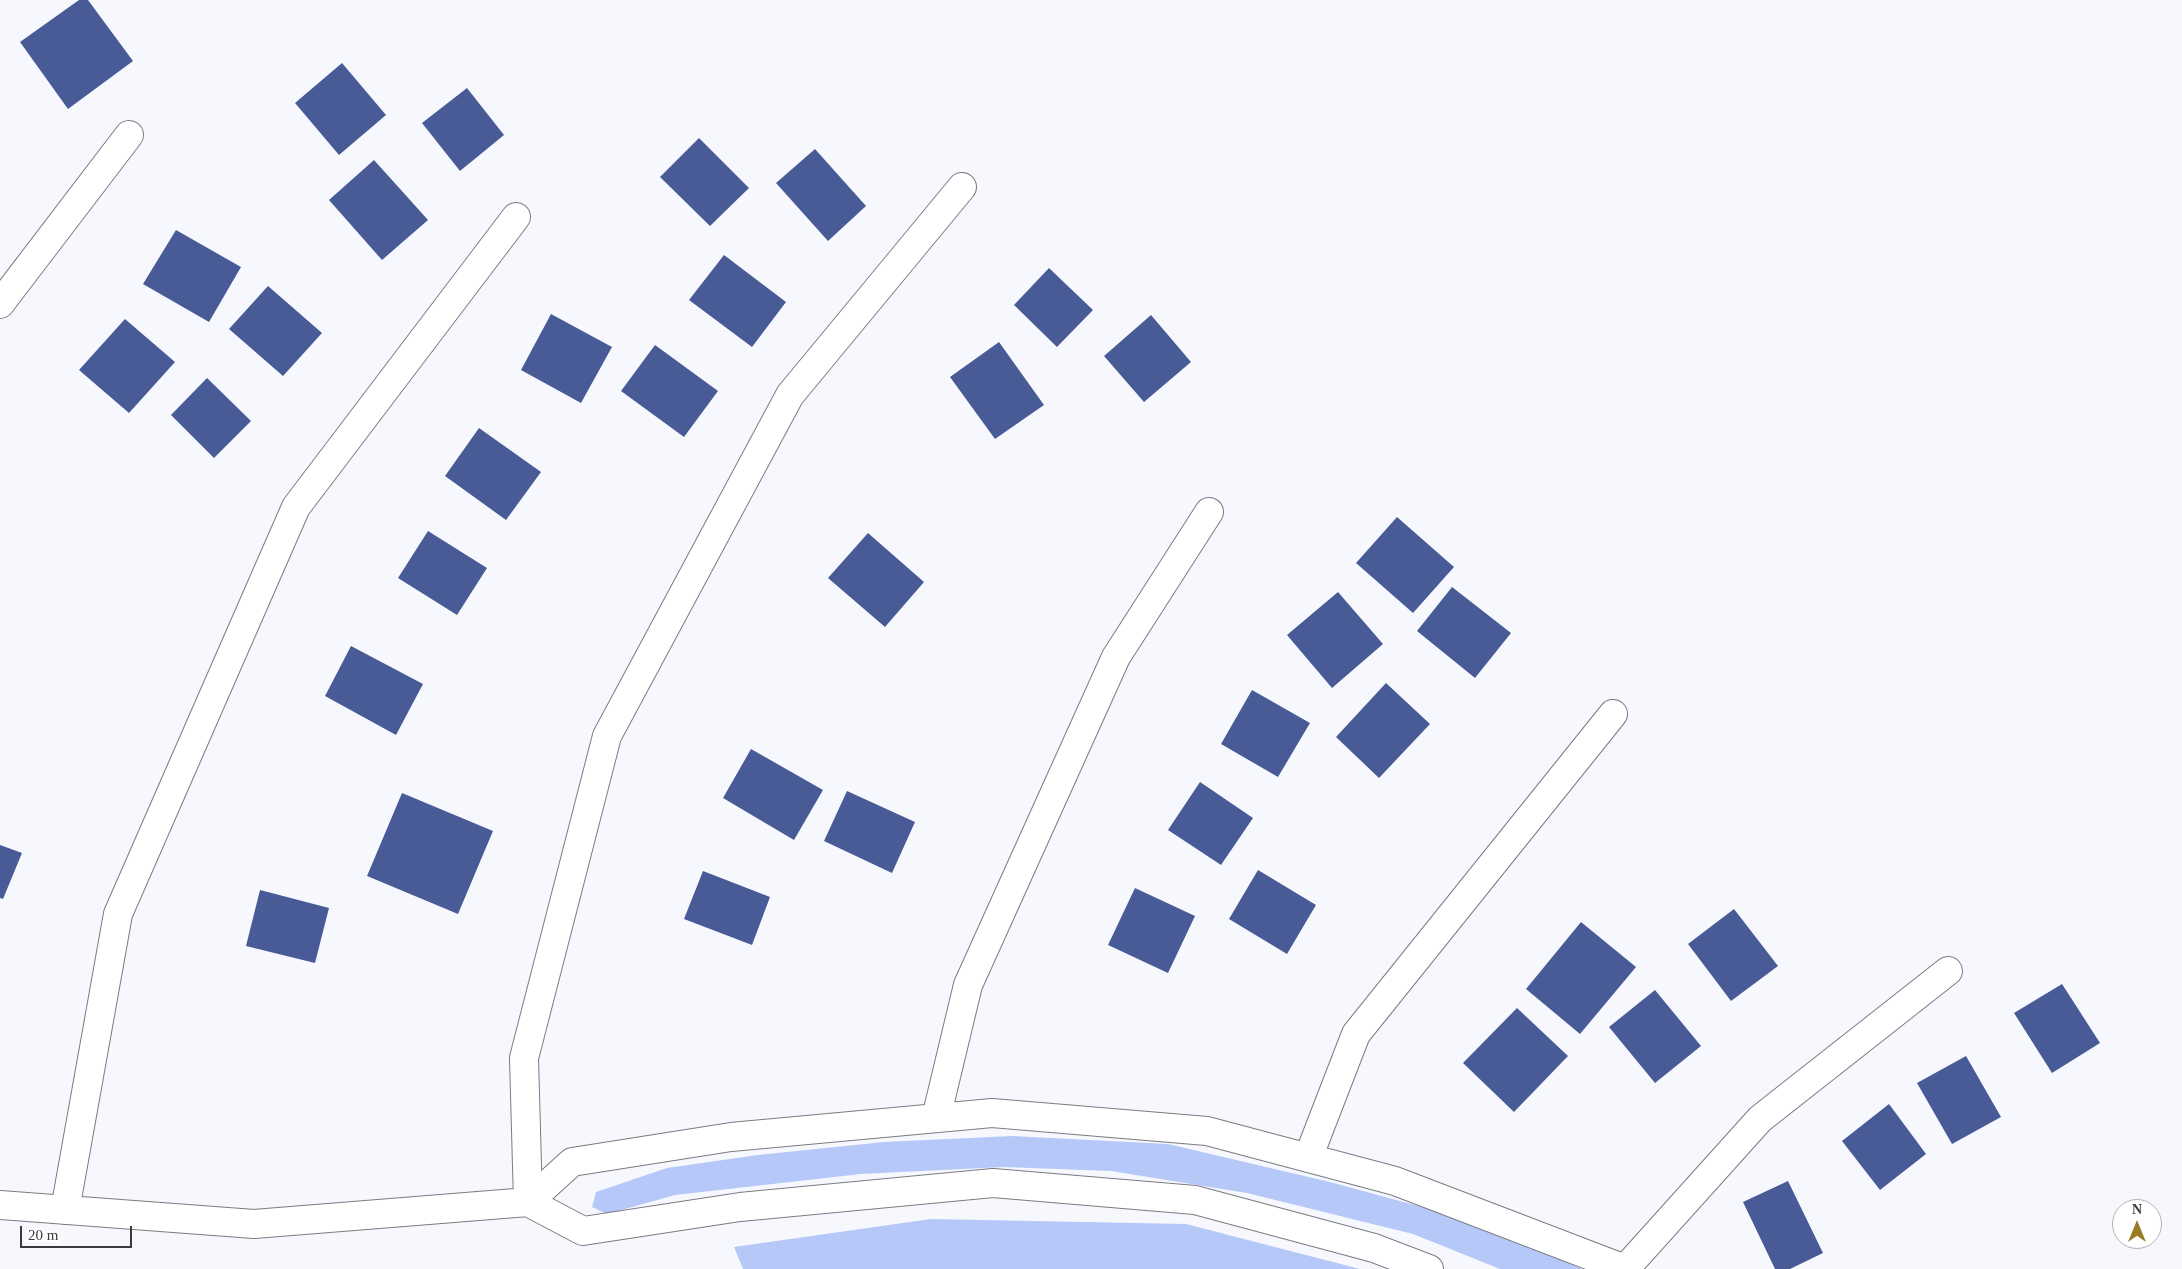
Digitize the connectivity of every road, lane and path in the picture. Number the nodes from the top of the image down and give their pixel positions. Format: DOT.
graph roads {
  1 [pos="129,135"];
  2 [pos="962,187"];
  3 [pos="516,217"];
  4 [pos="0,304"];
  5 [pos="1209,512"];
  6 [pos="1613,714"];
  7 [pos="1948,971"];
  8 [pos="936,1118"];
  9 [pos="1308,1158"];
  10 [pos="528,1202"];
  11 [pos="0,1205"];
  12 [pos="65,1210"];
  13 [pos="1429,1269"];
  14 [pos="1625,1269"];
  1 -- 4 [label="street"];
  2 -- 10 [label="street"];
  3 -- 12 [label="street"];
  5 -- 8 [label="street"];
  6 -- 9 [label="street"];
  7 -- 14 [label="street"];
  8 -- 9 [label="street"];
  8 -- 10 [label="street"];
  9 -- 14 [label="street"];
  10 -- 12 [label="street"];
  10 -- 13 [label="street"];
  11 -- 12 [label="street"];
}
